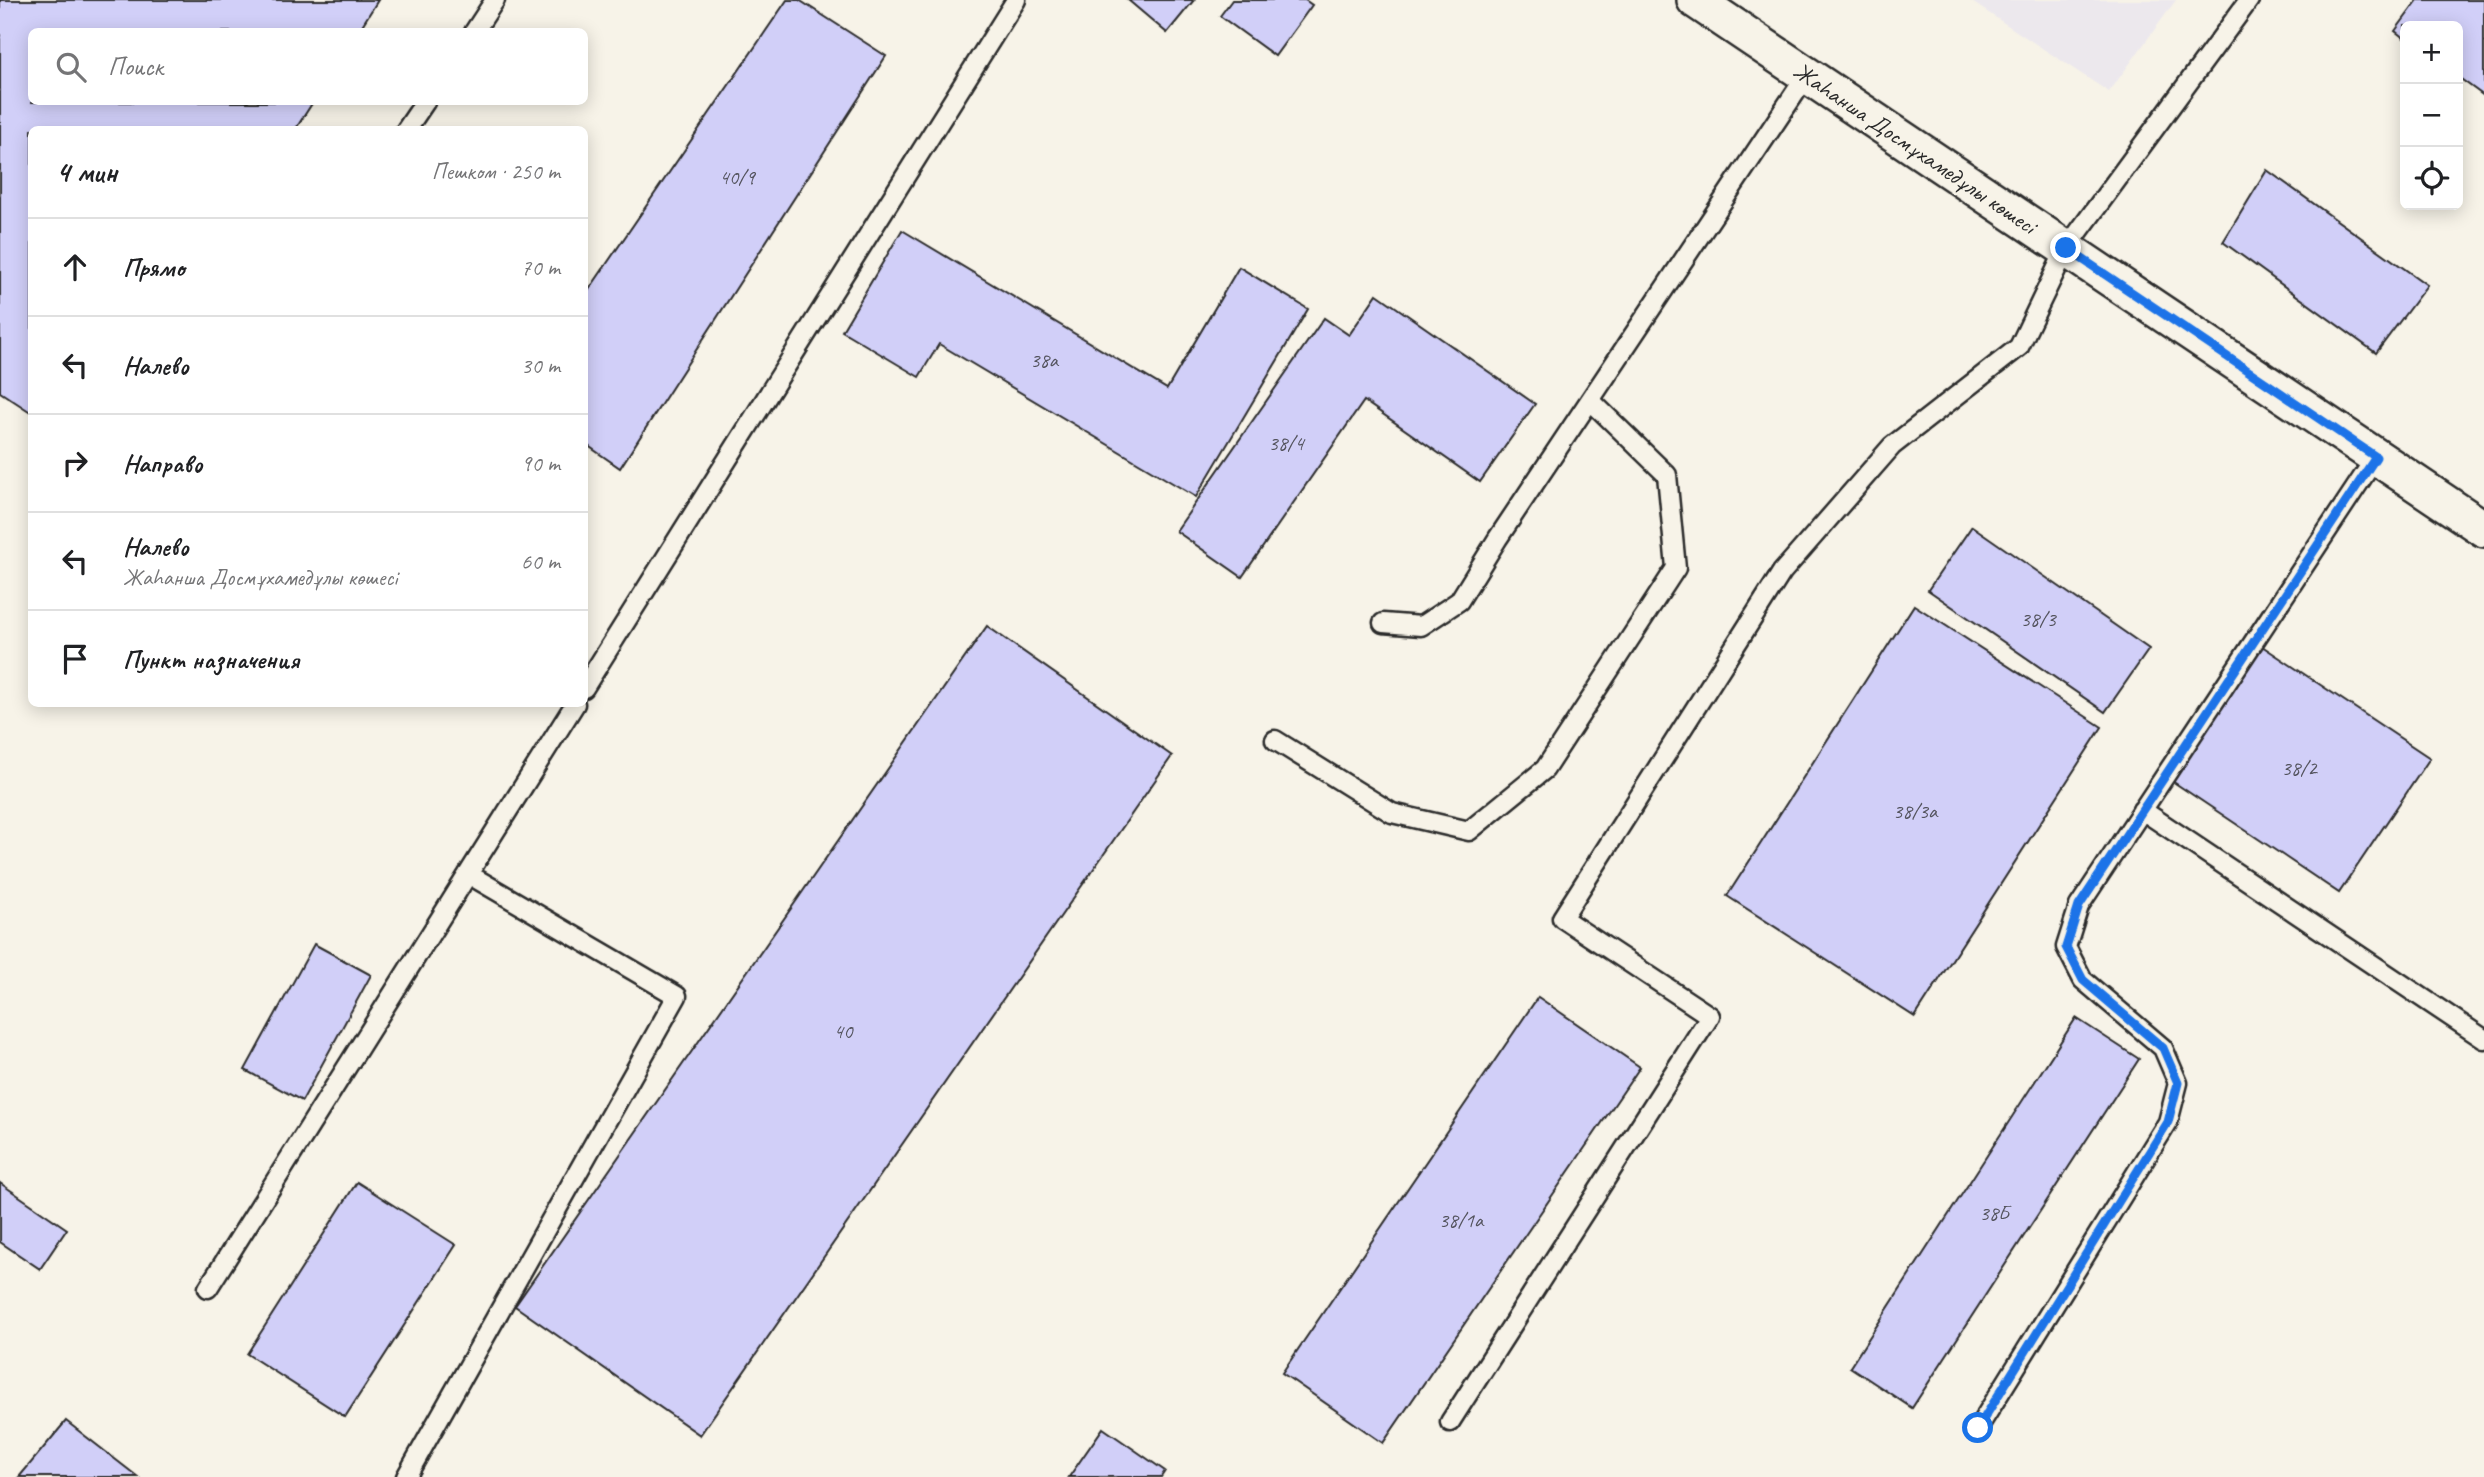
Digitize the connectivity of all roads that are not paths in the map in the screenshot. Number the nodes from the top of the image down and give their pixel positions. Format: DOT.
graph roads {
  1 [pos="495,0"];
  2 [pos="1016,0"];
  3 [pos="1695,0"];
  4 [pos="2249,0"];
  5 [pos="477,28"];
  6 [pos="1807,75"];
  7 [pos="423,105"];
  8 [pos="409,126"];
  9 [pos="2066,248"];
  10 [pos="1590,400"];
  11 [pos="2376,457"];
  12 [pos="2484,529"];
  13 [pos="1383,623"];
  14 [pos="588,682"];
  15 [pos="573,707"];
  16 [pos="1275,740"];
  17 [pos="2142,810"];
  18 [pos="468,874"];
  19 [pos="2484,1039"];
  20 [pos="208,1287"];
  21 [pos="1450,1422"];
  22 [pos="1978,1428"];
  23 [pos="406,1477"];
  1 -- 5 [label="lane"];
  2 -- 14 [label="lane"];
  3 -- 6 [label="street, Жаһанша Досмұхамедұлы көшесі"];
  4 -- 9 [label="lane"];
  6 -- 9 [label="street, Жаһанша Досмұхамедұлы көшесі"];
  6 -- 10 [label="lane"];
  7 -- 8 [label="lane"];
  9 -- 11 [label="street, Жаһанша Досмұхамедұлы көшесі"];
  9 -- 21 [label="lane"];
  10 -- 13 [label="lane"];
  10 -- 16 [label="lane"];
  11 -- 12 [label="street, Жаһанша Досмұхамедұлы көшесі"];
  11 -- 17 [label="lane"];
  15 -- 18 [label="lane"];
  17 -- 19 [label="lane"];
  17 -- 22 [label="lane"];
  18 -- 20 [label="lane"];
  18 -- 23 [label="lane"];
}
